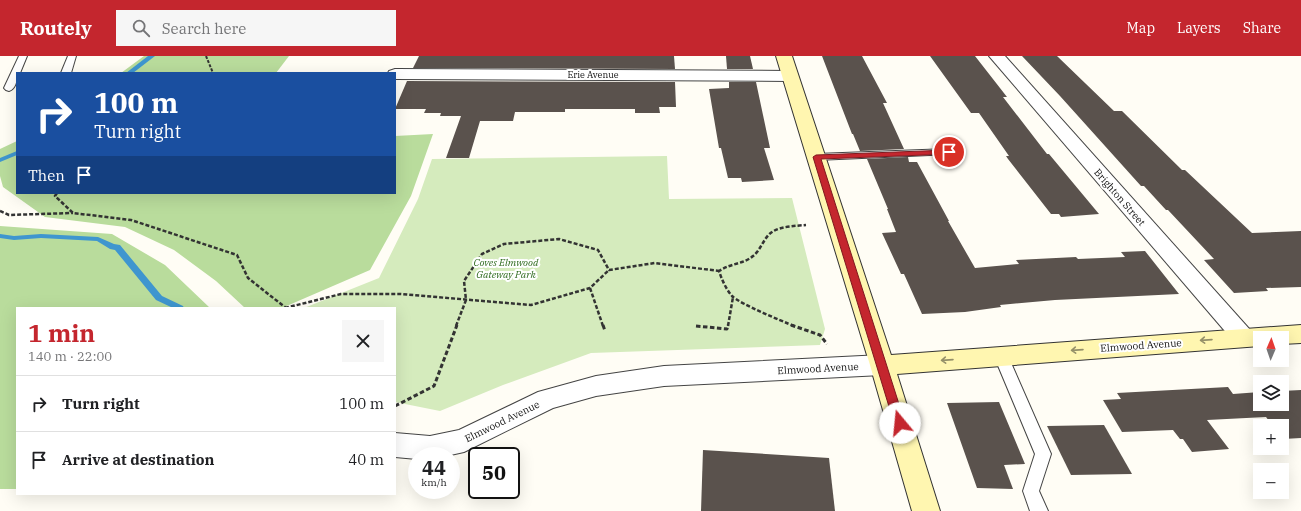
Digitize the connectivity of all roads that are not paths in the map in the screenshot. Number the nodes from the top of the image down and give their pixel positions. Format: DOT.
graph roads {
  1 [pos="23,56"];
  2 [pos="72,56"];
  3 [pos="784,56"];
  4 [pos="997,56"];
  5 [pos="66,72"];
  6 [pos="396,74"];
  7 [pos="790,76"];
  8 [pos="9,88"];
  9 [pos="949,152"];
  10 [pos="816,157"];
  11 [pos="1301,334"];
  12 [pos="1244,338"];
  13 [pos="1001,356"];
  14 [pos="882,365"];
  15 [pos="396,445"];
  16 [pos="926,511"];
  17 [pos="1039,511"];
  1 -- 8 [label="lane"];
  2 -- 5 [label="lane"];
  3 -- 7 [label="main road"];
  4 -- 12 [label="street, Brighton Street"];
  6 -- 7 [label="street, Erie Avenue"];
  7 -- 10 [label="main road"];
  9 -- 10 [label="lane"];
  10 -- 14 [label="main road"];
  11 -- 12 [label="main road, Elmwood Avenue"];
  12 -- 13 [label="main road, Elmwood Avenue, one-way"];
  13 -- 14 [label="main road, Elmwood Avenue, one-way"];
  13 -- 17 [label="lane"];
  14 -- 15 [label="street, Elmwood Avenue"];
  14 -- 16 [label="main road"];
}
